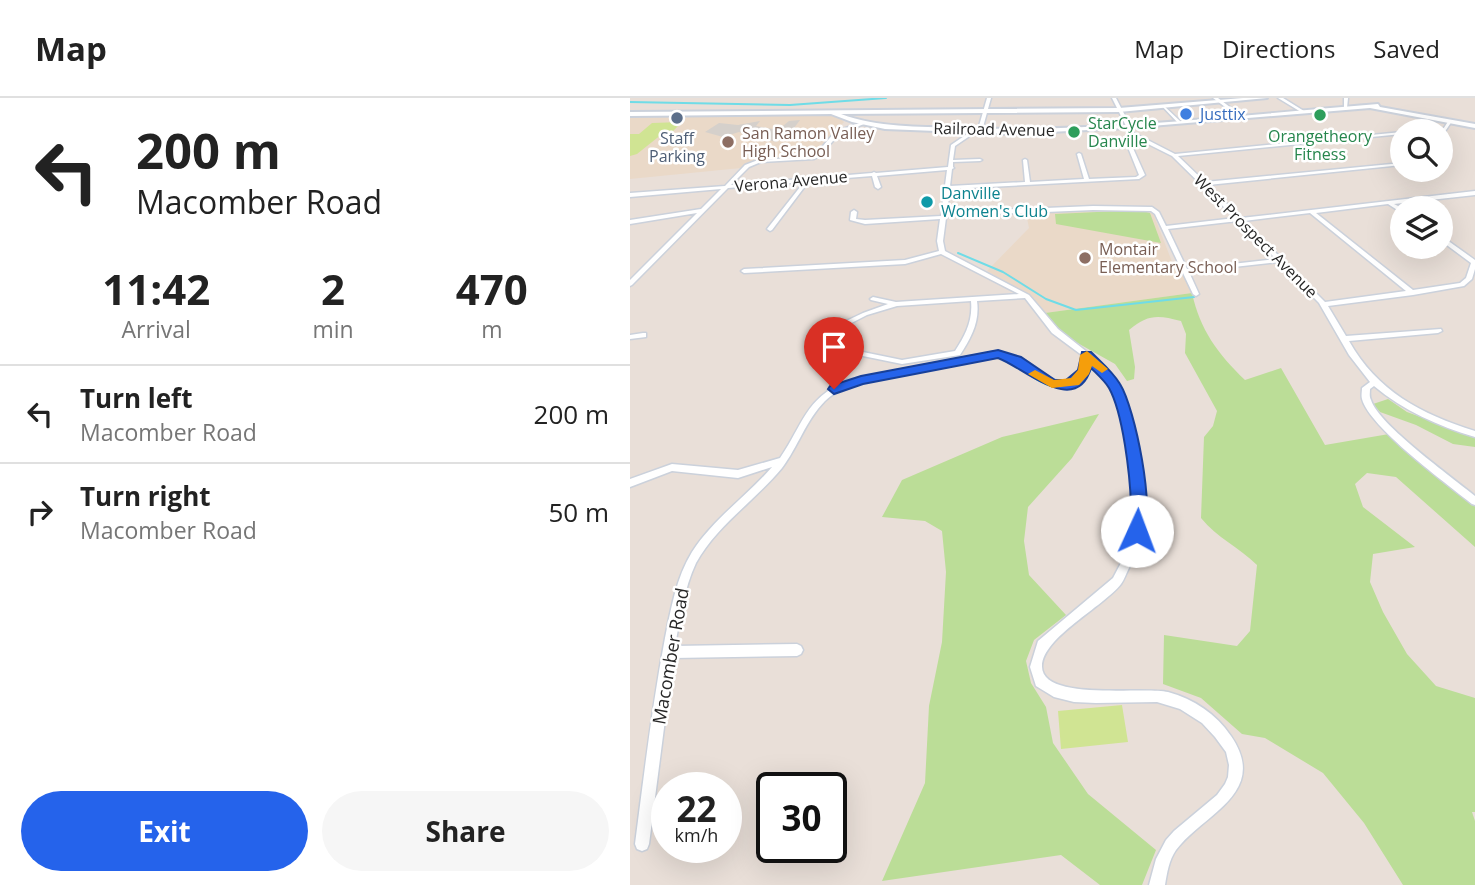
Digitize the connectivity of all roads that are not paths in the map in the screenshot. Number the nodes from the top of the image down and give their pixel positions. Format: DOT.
graph roads {
  1 [pos="989,98"];
  2 [pos="1114,98"];
  3 [pos="1264,98"];
  4 [pos="1279,98"];
  5 [pos="1218,100"];
  6 [pos="1048,101"];
  7 [pos="1344,101"];
  8 [pos="1364,105"];
  9 [pos="1162,106"];
  10 [pos="1378,106"];
  11 [pos="986,109"];
  12 [pos="1038,109"];
  13 [pos="1119,110"];
  14 [pos="1302,111"];
  15 [pos="630,114"];
  16 [pos="847,114"];
  17 [pos="1241,117"];
  18 [pos="1439,119"];
  19 [pos="1440,119"];
  20 [pos="1179,122"];
  21 [pos="1453,122"];
  22 [pos="862,123"];
  23 [pos="1127,126"];
  24 [pos="1475,126"];
  25 [pos="977,130"];
  26 [pos="1390,135"];
  27 [pos="1142,139"];
  28 [pos="1079,154"];
  29 [pos="1174,155"];
  30 [pos="980,160"];
  31 [pos="1025,160"];
  32 [pos="952,164"];
  33 [pos="1390,165"];
  34 [pos="874,173"];
  35 [pos="808,180"];
  36 [pos="1087,180"];
  37 [pos="1028,183"];
  38 [pos="1203,184"];
  39 [pos="729,186"];
  40 [pos="878,187"];
  41 [pos="948,188"];
  42 [pos="1475,193"];
  43 [pos="1460,194"];
  44 [pos="630,195"];
  45 [pos="1388,202"];
  46 [pos="1475,203"];
  47 [pos="706,210"];
  48 [pos="854,212"];
  49 [pos="1312,212"];
  50 [pos="945,215"];
  51 [pos="1240,220"];
  52 [pos="630,222"];
  53 [pos="1165,228"];
  54 [pos="770,229"];
  55 [pos="1453,247"];
  56 [pos="942,251"];
  57 [pos="1280,260"];
  58 [pos="744,271"];
  59 [pos="1185,271"];
  60 [pos="630,284"];
  61 [pos="1413,293"];
  62 [pos="1196,294"];
  63 [pos="1027,296"];
  64 [pos="873,299"];
  65 [pos="974,301"];
  66 [pos="897,304"];
  67 [pos="1325,304"];
  68 [pos="831,330"];
  69 [pos="1438,331"];
  70 [pos="643,335"];
  71 [pos="630,337"];
  72 [pos="1343,339"];
  73 [pos="858,353"];
  74 [pos="1087,355"];
  75 [pos="1375,382"];
  76 [pos="1475,434"];
  77 [pos="783,460"];
  78 [pos="630,483"];
  79 [pos="1475,501"];
  80 [pos="797,650"];
  81 [pos="668,652"];
  82 [pos="642,844"];
  83 [pos="1157,885"];
  1 -- 11 [label="street"];
  2 -- 13 [label="street, West Prospect Avenue"];
  3 -- 5 [label="main road"];
  4 -- 14 [label="street"];
  5 -- 9 [label="main road"];
  5 -- 17 [label="street"];
  6 -- 12 [label="main road"];
  7 -- 8 [label="main road, Railroad Avenue"];
  7 -- 10 [label="main road"];
  7 -- 14 [label="main road, Railroad Avenue"];
  8 -- 10 [label="main road, Railroad Avenue"];
  8 -- 18 [label="main road"];
  9 -- 13 [label="main road"];
  9 -- 20 [label="street"];
  10 -- 19 [label="main road"];
  11 -- 12 [label="main road"];
  11 -- 16 [label="main road"];
  11 -- 25 [label="street"];
  12 -- 13 [label="main road"];
  13 -- 23 [label="street, West Prospect Avenue"];
  14 -- 17 [label="main road, Railroad Avenue"];
  15 -- 16 [label="main road, Railroad Avenue"];
  16 -- 22 [label="main road, Railroad Avenue"];
  17 -- 20 [label="main road, Railroad Avenue"];
  20 -- 23 [label="main road, Railroad Avenue"];
  21 -- 24 [label="main road"];
  22 -- 25 [label="main road, Railroad Avenue"];
  22 -- 39 [label="street"];
  23 -- 25 [label="main road, Railroad Avenue"];
  23 -- 27 [label="street, West Prospect Avenue"];
  25 -- 32 [label="street"];
  26 -- 29 [label="street"];
  27 -- 29 [label="street, West Prospect Avenue"];
  27 -- 36 [label="street"];
  28 -- 36 [label="street"];
  29 -- 38 [label="street, West Prospect Avenue"];
  30 -- 32 [label="street, Verona Avenue"];
  31 -- 37 [label="street"];
  32 -- 34 [label="street, Verona Avenue"];
  32 -- 41 [label="street"];
  33 -- 38 [label="street"];
  34 -- 35 [label="street, Verona Avenue"];
  34 -- 40 [label="street"];
  35 -- 39 [label="street, Verona Avenue"];
  35 -- 54 [label="street"];
  36 -- 37 [label="street"];
  37 -- 41 [label="street"];
  38 -- 51 [label="street, West Prospect Avenue"];
  39 -- 44 [label="street, Verona Avenue"];
  39 -- 47 [label="street"];
  41 -- 50 [label="street"];
  42 -- 43 [label="street"];
  43 -- 45 [label="street"];
  43 -- 46 [label="street"];
  45 -- 49 [label="street"];
  47 -- 52 [label="street"];
  47 -- 60 [label="street"];
  48 -- 50 [label="street"];
  49 -- 51 [label="street"];
  49 -- 61 [label="street"];
  50 -- 53 [label="street"];
  50 -- 56 [label="street"];
  51 -- 53 [label="street"];
  51 -- 57 [label="street, West Prospect Avenue"];
  53 -- 59 [label="street"];
  55 -- 61 [label="street"];
  56 -- 58 [label="street"];
  56 -- 63 [label="street"];
  57 -- 59 [label="street"];
  57 -- 67 [label="street, West Prospect Avenue"];
  59 -- 62 [label="street"];
  61 -- 67 [label="street"];
  63 -- 65 [label="street"];
  63 -- 74 [label="street"];
  64 -- 66 [label="street"];
  65 -- 66 [label="street"];
  65 -- 73 [label="street"];
  66 -- 68 [label="street"];
  67 -- 72 [label="street, West Prospect Avenue"];
  69 -- 72 [label="street"];
  70 -- 71 [label="street"];
  72 -- 75 [label="street, West Prospect Avenue"];
  74 -- 77 [label="street, Macomber Road"];
  74 -- 83 [label="street"];
  75 -- 76 [label="street, West Prospect Avenue"];
  75 -- 79 [label="street"];
  77 -- 78 [label="street"];
  77 -- 81 [label="street, Macomber Road"];
  80 -- 81 [label="street"];
  81 -- 82 [label="street, Macomber Road"];
}
